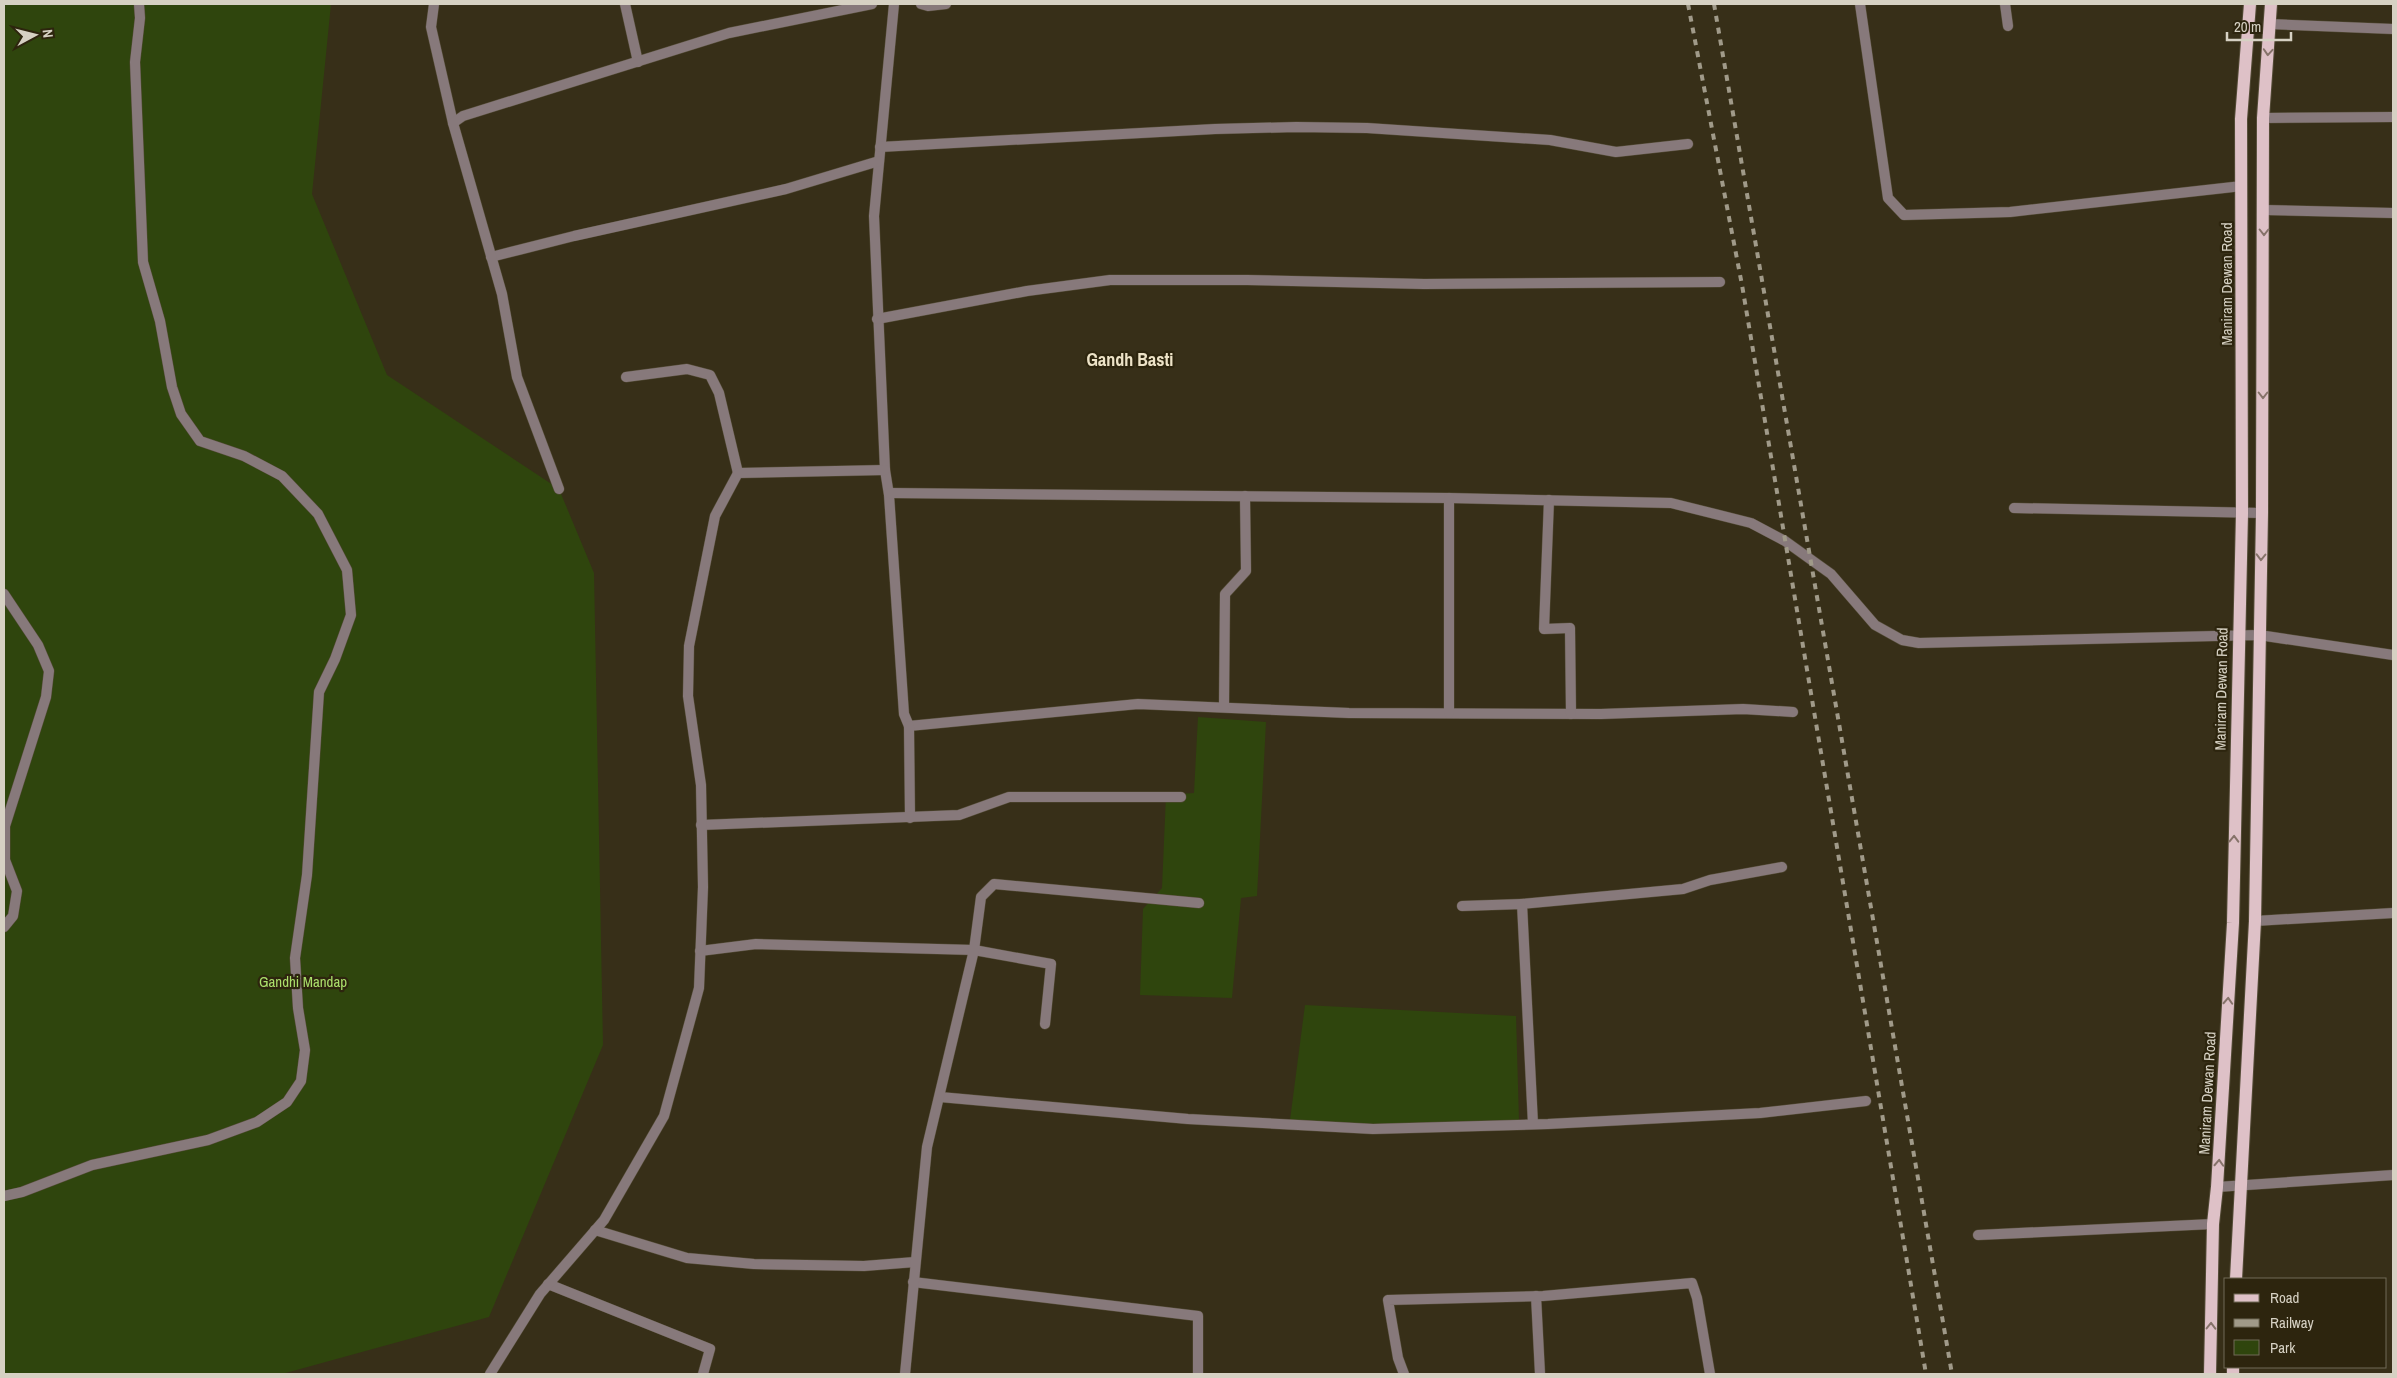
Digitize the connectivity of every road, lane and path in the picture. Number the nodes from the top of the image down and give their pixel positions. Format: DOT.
graph roads {
  1 [pos="139,4"];
  2 [pos="434,4"];
  3 [pos="625,4"];
  4 [pos="872,4"];
  5 [pos="894,4"];
  6 [pos="922,4"];
  7 [pos="946,4"];
  8 [pos="1860,4"];
  9 [pos="2005,4"];
  10 [pos="2250,4"];
  11 [pos="2271,4"];
  12 [pos="2270,24"];
  13 [pos="2008,26"];
  14 [pos="2393,28"];
  15 [pos="638,62"];
  16 [pos="2393,117"];
  17 [pos="2263,118"];
  18 [pos="453,123"];
  19 [pos="1688,144"];
  20 [pos="880,148"];
  21 [pos="879,161"];
  22 [pos="2242,186"];
  23 [pos="2264,210"];
  24 [pos="2393,213"];
  25 [pos="491,257"];
  26 [pos="1720,282"];
  27 [pos="877,319"];
  28 [pos="626,377"];
  29 [pos="885,470"];
  30 [pos="738,473"];
  31 [pos="559,489"];
  32 [pos="889,493"];
  33 [pos="1245,496"];
  34 [pos="1448,498"];
  35 [pos="1549,500"];
  36 [pos="2014,508"];
  37 [pos="2242,513"];
  38 [pos="2262,513"];
  39 [pos="4,594"];
  40 [pos="2238,635"];
  41 [pos="2259,635"];
  42 [pos="2393,655"];
  43 [pos="1224,708"];
  44 [pos="1793,712"];
  45 [pos="1448,714"];
  46 [pos="1570,714"];
  47 [pos="909,726"];
  48 [pos="1181,797"];
  49 [pos="910,818"];
  50 [pos="701,825"];
  51 [pos="1782,867"];
  52 [pos="1199,903"];
  53 [pos="1522,904"];
  54 [pos="1462,906"];
  55 [pos="2393,913"];
  56 [pos="2255,922"];
  57 [pos="4,927"];
  58 [pos="974,950"];
  59 [pos="700,951"];
  60 [pos="1045,1024"];
  61 [pos="940,1097"];
  62 [pos="1866,1101"];
  63 [pos="1533,1124"];
  64 [pos="2393,1175"];
  65 [pos="2239,1186"];
  66 [pos="2218,1187"];
  67 [pos="4,1196"];
  68 [pos="2213,1224"];
  69 [pos="595,1230"];
  70 [pos="1978,1235"];
  71 [pos="915,1262"];
  72 [pos="2236,1278"];
  73 [pos="913,1282"];
  74 [pos="548,1284"];
  75 [pos="1536,1296"];
  76 [pos="490,1374"];
  77 [pos="703,1374"];
  78 [pos="905,1374"];
  79 [pos="1198,1374"];
  80 [pos="1404,1374"];
  81 [pos="1540,1374"];
  82 [pos="1710,1374"];
  83 [pos="2210,1374"];
  1 -- 67 [label="street"];
  2 -- 18 [label="street"];
  3 -- 15 [label="street"];
  4 -- 15 [label="street"];
  5 -- 20 [label="street"];
  6 -- 7 [label="street"];
  8 -- 22 [label="street"];
  9 -- 13 [label="street"];
  10 -- 22 [label="main road, Maniram Dewan Road"];
  11 -- 12 [label="main road"];
  12 -- 14 [label="street"];
  12 -- 17 [label="main road, one-way"];
  15 -- 18 [label="street"];
  16 -- 17 [label="street"];
  17 -- 23 [label="main road"];
  18 -- 25 [label="street"];
  19 -- 20 [label="street"];
  20 -- 21 [label="street"];
  21 -- 25 [label="street"];
  21 -- 27 [label="street"];
  22 -- 37 [label="main road, Maniram Dewan Road"];
  23 -- 24 [label="street"];
  23 -- 38 [label="main road, one-way"];
  25 -- 31 [label="street"];
  26 -- 27 [label="street"];
  27 -- 29 [label="street"];
  28 -- 30 [label="street"];
  29 -- 30 [label="street"];
  29 -- 32 [label="street"];
  30 -- 50 [label="street"];
  32 -- 33 [label="street"];
  32 -- 47 [label="street"];
  33 -- 34 [label="street"];
  33 -- 43 [label="street"];
  34 -- 35 [label="street"];
  34 -- 45 [label="street"];
  35 -- 40 [label="street"];
  35 -- 46 [label="street"];
  36 -- 37 [label="street"];
  37 -- 38 [label="street"];
  37 -- 40 [label="main road, Maniram Dewan Road"];
  38 -- 41 [label="main road, one-way"];
  39 -- 57 [label="street"];
  40 -- 41 [label="street"];
  66 -- 40 [label="main road, Maniram Dewan Road, one-way"];
  41 -- 42 [label="street"];
  41 -- 56 [label="main road"];
  43 -- 45 [label="street"];
  43 -- 47 [label="street"];
  44 -- 46 [label="street"];
  45 -- 46 [label="street"];
  47 -- 49 [label="street"];
  48 -- 49 [label="street"];
  49 -- 50 [label="street"];
  50 -- 59 [label="street"];
  51 -- 53 [label="street"];
  52 -- 58 [label="street"];
  53 -- 54 [label="street"];
  53 -- 63 [label="street"];
  55 -- 56 [label="street"];
  56 -- 65 [label="main road"];
  58 -- 59 [label="street"];
  58 -- 60 [label="street"];
  58 -- 61 [label="street"];
  59 -- 69 [label="street"];
  61 -- 63 [label="street"];
  61 -- 71 [label="street"];
  62 -- 63 [label="street"];
  64 -- 65 [label="street"];
  65 -- 66 [label="street"];
  65 -- 72 [label="main road"];
  66 -- 68 [label="main road, Maniram Dewan Road"];
  68 -- 70 [label="street"];
  83 -- 68 [label="main road, Maniram Dewan Road, one-way"];
  69 -- 71 [label="street"];
  69 -- 74 [label="street"];
  71 -- 73 [label="street"];
  73 -- 78 [label="street"];
  73 -- 79 [label="street"];
  74 -- 76 [label="street"];
  74 -- 77 [label="street"];
  75 -- 80 [label="street"];
  75 -- 81 [label="street"];
  75 -- 82 [label="street"];
}
